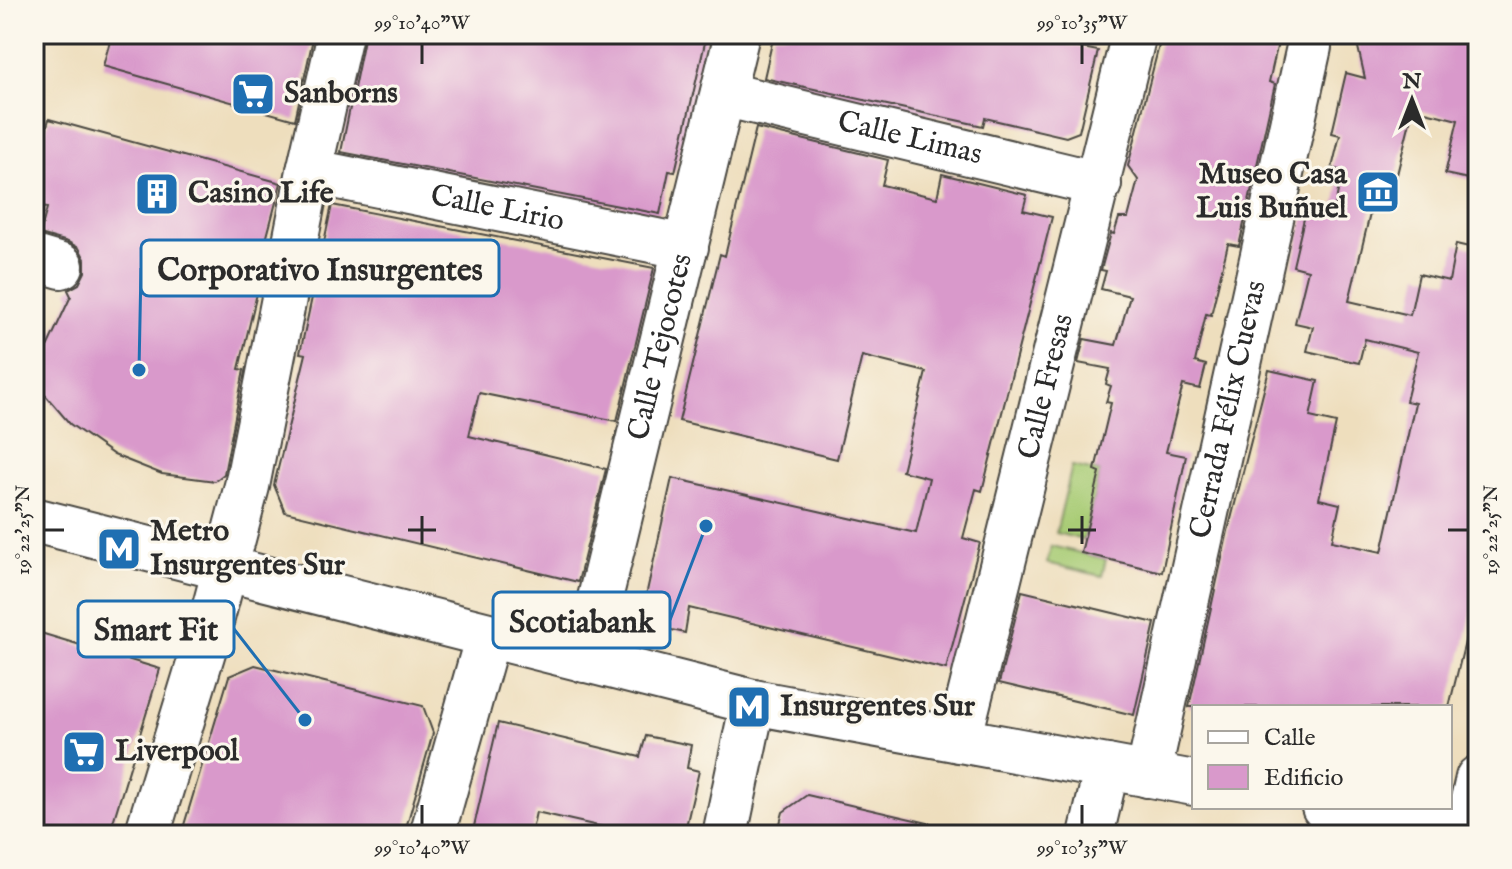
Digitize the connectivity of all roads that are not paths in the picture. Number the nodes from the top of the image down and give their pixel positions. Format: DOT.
graph roads {
  1 [pos="340,34"];
  2 [pos="737,34"];
  3 [pos="1134,34"];
  4 [pos="1309,47"];
  5 [pos="723,94"];
  6 [pos="309,171"];
  7 [pos="1099,184"];
  8 [pos="686,247"];
  9 [pos="34,520"];
  10 [pos="226,567"];
  11 [pos="488,636"];
  12 [pos="585,660"];
  13 [pos="753,702"];
  14 [pos="959,740"];
  15 [pos="1127,771"];
  16 [pos="1478,778"];
  17 [pos="1192,783"];
  18 [pos="1335,809"];
  19 [pos="1469,834"];
  20 [pos="147,835"];
  21 [pos="432,835"];
  22 [pos="725,835"];
  23 [pos="1091,835"];
  1 -- 6 [label="street"];
  2 -- 5 [label="street, Calle Tejocotes"];
  3 -- 7 [label="street, Calle Fresas"];
  4 -- 15 [label="street, Cerrada Félix Cuevas"];
  5 -- 7 [label="street, Calle Limas"];
  5 -- 8 [label="street, Calle Tejocotes"];
  6 -- 8 [label="street, Calle Lirio"];
  6 -- 10 [label="street"];
  7 -- 14 [label="street, Calle Fresas"];
  8 -- 12 [label="street, Calle Tejocotes"];
  9 -- 10 [label="street"];
  10 -- 11 [label="street"];
  10 -- 20 [label="street"];
  11 -- 12 [label="street"];
  11 -- 21 [label="street"];
  12 -- 13 [label="street"];
  13 -- 14 [label="street"];
  13 -- 22 [label="street"];
  14 -- 15 [label="street"];
  15 -- 17 [label="street"];
  15 -- 23 [label="street, Cerrada Félix Cuevas"];
  16 -- 19 [label="street"];
  18 -- 19 [label="street"];
}
